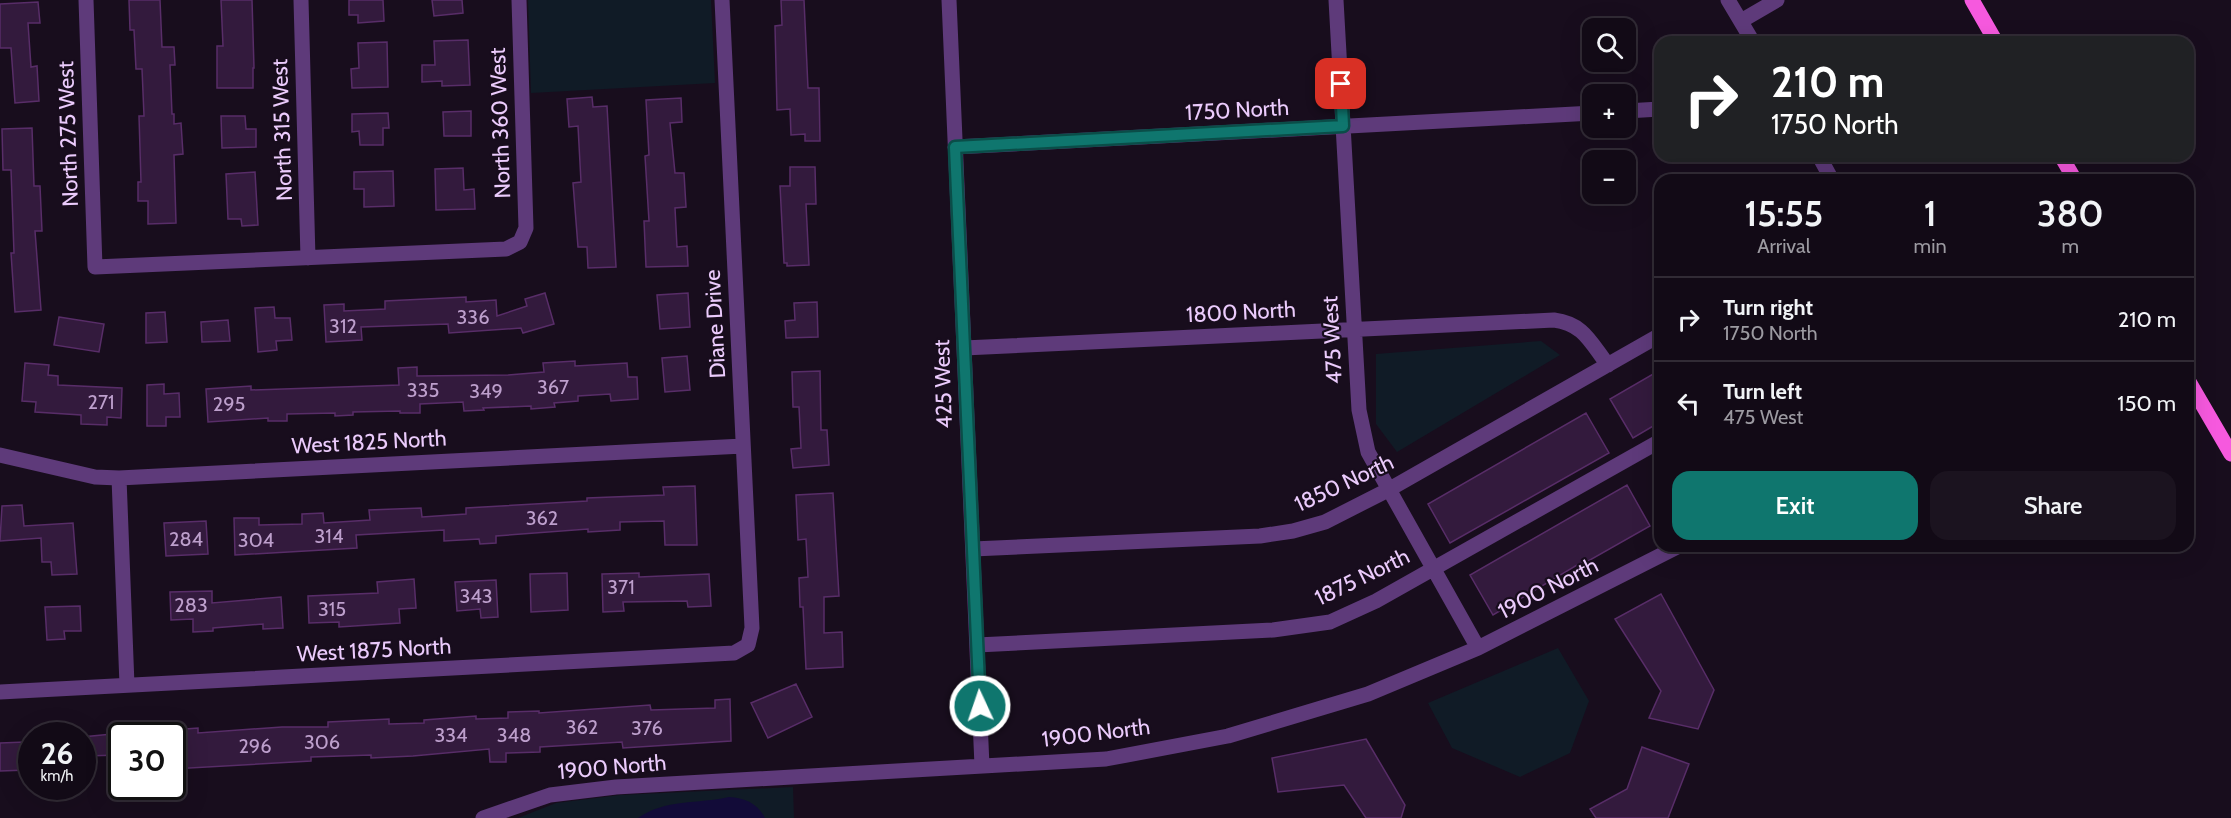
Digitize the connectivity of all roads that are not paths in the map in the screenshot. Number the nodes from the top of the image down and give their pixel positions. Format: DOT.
graph roads {
  1 [pos="86,0"];
  2 [pos="301,0"];
  3 [pos="519,0"];
  4 [pos="722,0"];
  5 [pos="949,0"];
  6 [pos="1336,0"];
  7 [pos="1728,0"];
  8 [pos="1778,0"];
  9 [pos="1972,0"];
  10 [pos="1741,21"];
  11 [pos="1750,36"];
  12 [pos="1993,36"];
  13 [pos="1654,109"];
  14 [pos="1636,110"];
  15 [pos="1582,114"];
  16 [pos="1343,126"];
  17 [pos="955,147"];
  18 [pos="308,258"];
  19 [pos="1354,330"];
  20 [pos="1654,338"];
  21 [pos="964,348"];
  22 [pos="1608,365"];
  23 [pos="2194,390"];
  24 [pos="1654,444"];
  25 [pos="743,446"];
  26 [pos="2231,454"];
  27 [pos="0,456"];
  28 [pos="119,478"];
  29 [pos="1388,490"];
  30 [pos="973,549"];
  31 [pos="1667,552"];
  32 [pos="1432,568"];
  33 [pos="748,645"];
  34 [pos="977,645"];
  35 [pos="1478,648"];
  36 [pos="127,685"];
  37 [pos="0,692"];
  38 [pos="982,766"];
  39 [pos="483,818"];
  1 -- 18 [label="street, North 275 West"];
  2 -- 18 [label="street, North 315 West"];
  3 -- 18 [label="street, North 360 West"];
  4 -- 25 [label="street, Diane Drive"];
  5 -- 17 [label="street, 425 West"];
  6 -- 16 [label="street, 475 West"];
  7 -- 10 [label="street"];
  8 -- 10 [label="street"];
  9 -- 12 [label="main road"];
  10 -- 11 [label="street"];
  13 -- 14 [label="street"];
  15 -- 16 [label="street, 1750 North"];
  16 -- 17 [label="street, 1750 North"];
  16 -- 19 [label="street, 475 West"];
  17 -- 21 [label="street, 425 West"];
  19 -- 21 [label="street, 1800 North"];
  19 -- 22 [label="street, 1800 North"];
  19 -- 29 [label="street, 475 West"];
  20 -- 22 [label="street, 1850 North"];
  21 -- 30 [label="street, 425 West"];
  22 -- 29 [label="street, 1850 North"];
  23 -- 26 [label="main road"];
  24 -- 32 [label="street, 1875 North"];
  25 -- 28 [label="street, West 1825 North"];
  25 -- 33 [label="street, Diane Drive"];
  27 -- 28 [label="street, West 1825 North"];
  28 -- 36 [label="street"];
  29 -- 30 [label="street, 1850 North"];
  29 -- 32 [label="street, 475 West"];
  30 -- 34 [label="street, 425 West"];
  31 -- 35 [label="street, 1900 North"];
  32 -- 34 [label="street, 1875 North"];
  32 -- 35 [label="street, 475 West"];
  33 -- 36 [label="street, West 1875 North"];
  34 -- 38 [label="street, 425 West"];
  35 -- 38 [label="street, 1900 North"];
  36 -- 37 [label="street, West 1875 North"];
  38 -- 39 [label="street, 1900 North"];
}
